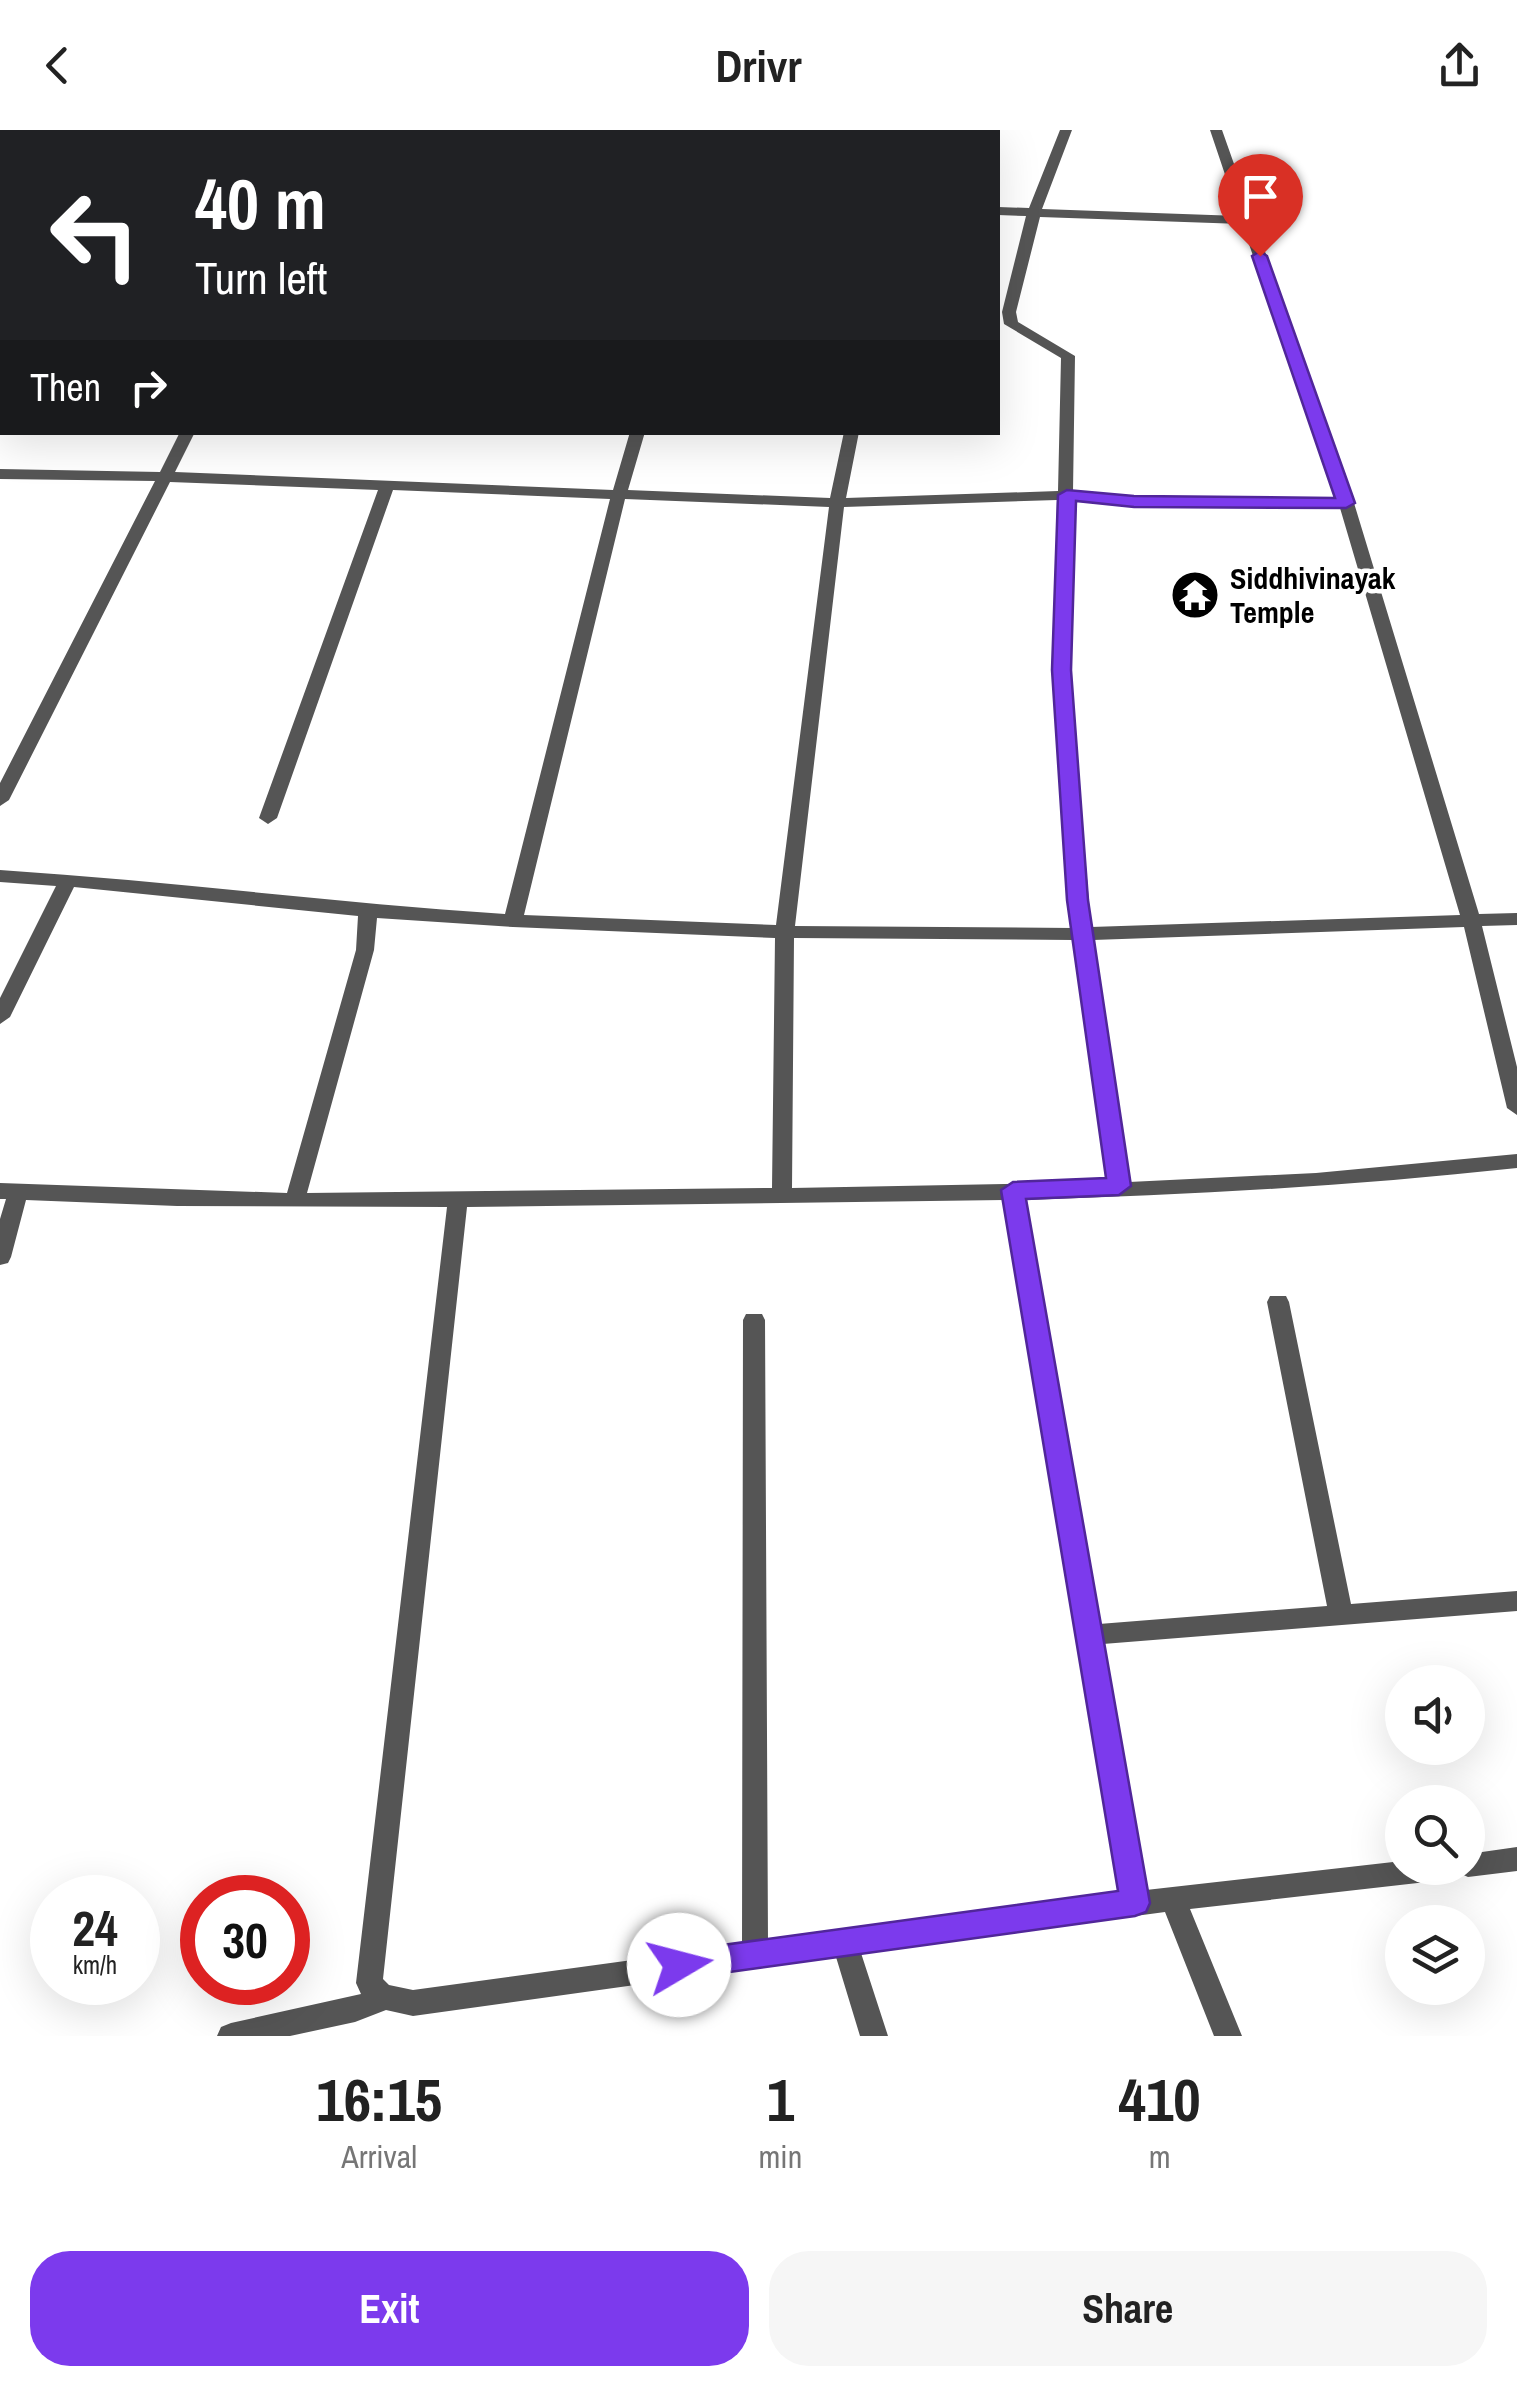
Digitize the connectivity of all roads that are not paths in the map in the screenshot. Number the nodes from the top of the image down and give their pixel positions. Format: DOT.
graph roads {
  1 [pos="1066,130"];
  2 [pos="1216,130"];
  3 [pos="1000,211"];
  4 [pos="1034,212"];
  5 [pos="1247,220"];
  6 [pos="187,435"];
  7 [pos="637,435"];
  8 [pos="851,435"];
  9 [pos="0,474"];
  10 [pos="166,477"];
  11 [pos="386,485"];
  12 [pos="619,494"];
  13 [pos="1067,495"];
  14 [pos="837,503"];
  15 [pos="1346,503"];
  16 [pos="0,800"];
  17 [pos="268,818"];
  18 [pos="0,876"];
  19 [pos="67,883"];
  20 [pos="368,911"];
  21 [pos="1517,919"];
  22 [pos="513,921"];
  23 [pos="1472,923"];
  24 [pos="785,932"];
  25 [pos="1082,934"];
  26 [pos="0,1017"];
  27 [pos="1517,1108"];
  28 [pos="1517,1161"];
  29 [pos="1119,1186"];
  30 [pos="1013,1190"];
  31 [pos="9,1192"];
  32 [pos="782,1195"];
  33 [pos="458,1198"];
  34 [pos="296,1200"];
  35 [pos="0,1258"];
  36 [pos="1278,1302"];
  37 [pos="754,1320"];
  38 [pos="1517,1601"];
  39 [pos="1341,1614"];
  40 [pos="1090,1635"];
  41 [pos="1517,1858"];
  42 [pos="1485,1862"];
  43 [pos="1385,1875"];
  44 [pos="1173,1900"];
  45 [pos="1135,1903"];
  46 [pos="844,1941"];
  47 [pos="755,1954"];
  48 [pos="386,1998"];
  49 [pos="231,2036"];
  50 [pos="874,2036"];
  51 [pos="1228,2036"];
  1 -- 4 [label="street"];
  2 -- 5 [label="street"];
  3 -- 4 [label="street"];
  4 -- 5 [label="street"];
  4 -- 13 [label="street"];
  5 -- 15 [label="street"];
  6 -- 10 [label="street"];
  7 -- 12 [label="street"];
  8 -- 14 [label="street"];
  9 -- 10 [label="street"];
  10 -- 11 [label="street"];
  10 -- 16 [label="street"];
  11 -- 12 [label="street"];
  11 -- 17 [label="street"];
  12 -- 14 [label="street"];
  12 -- 22 [label="street"];
  13 -- 14 [label="street"];
  13 -- 15 [label="street"];
  13 -- 25 [label="street"];
  14 -- 24 [label="street"];
  15 -- 23 [label="street"];
  18 -- 19 [label="street"];
  19 -- 20 [label="street"];
  19 -- 26 [label="street"];
  20 -- 22 [label="street"];
  20 -- 34 [label="street"];
  21 -- 23 [label="street"];
  22 -- 24 [label="street"];
  23 -- 25 [label="street"];
  23 -- 27 [label="street"];
  24 -- 25 [label="street"];
  24 -- 32 [label="street"];
  25 -- 29 [label="street"];
  28 -- 29 [label="street"];
  29 -- 30 [label="street"];
  30 -- 32 [label="street"];
  30 -- 40 [label="street"];
  31 -- 34 [label="street"];
  31 -- 35 [label="street"];
  32 -- 33 [label="street"];
  33 -- 34 [label="street"];
  33 -- 48 [label="street"];
  36 -- 39 [label="street"];
  37 -- 47 [label="street"];
  38 -- 39 [label="street"];
  39 -- 40 [label="street"];
  40 -- 45 [label="street"];
  41 -- 42 [label="street"];
  43 -- 44 [label="street"];
  44 -- 45 [label="street"];
  44 -- 51 [label="street"];
  45 -- 46 [label="street"];
  46 -- 47 [label="street"];
  46 -- 50 [label="street"];
  47 -- 48 [label="street"];
  48 -- 49 [label="street"];
}
